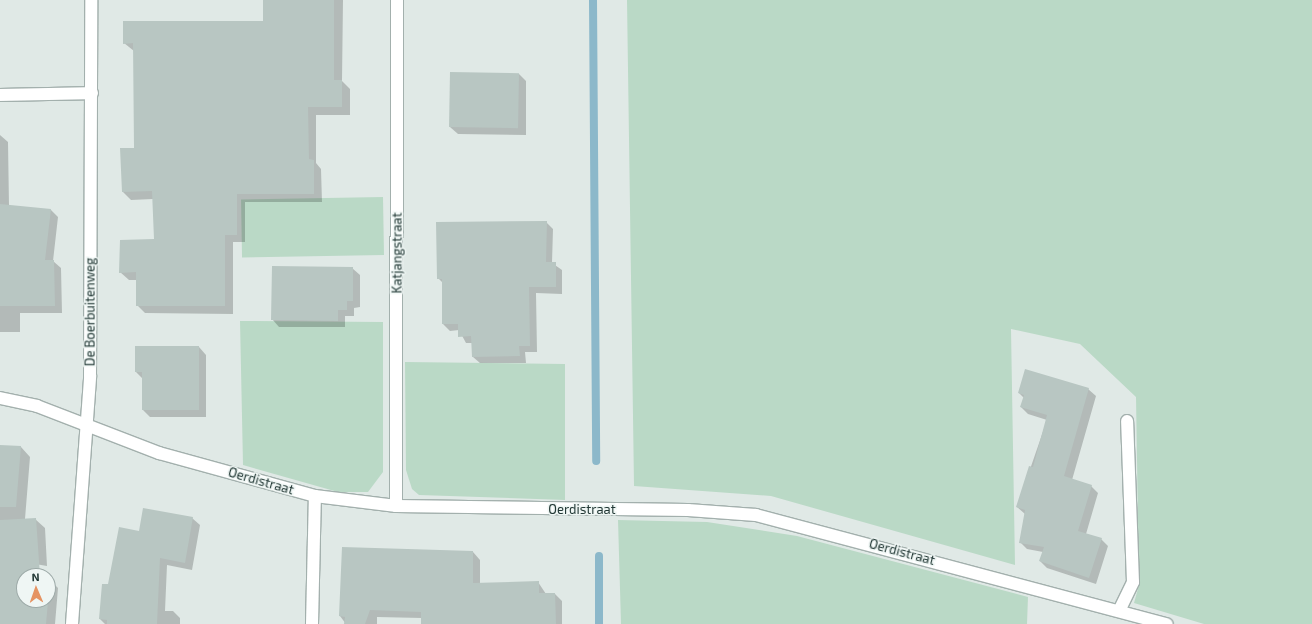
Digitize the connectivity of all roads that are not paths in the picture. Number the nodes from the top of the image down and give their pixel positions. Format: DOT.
graph roads {
  1 [pos="92,0"];
  2 [pos="397,0"];
  3 [pos="92,93"];
  4 [pos="0,95"];
  5 [pos="0,398"];
  6 [pos="1127,421"];
  7 [pos="86,427"];
  8 [pos="315,496"];
  9 [pos="396,506"];
  10 [pos="1119,611"];
  11 [pos="72,624"];
  12 [pos="312,624"];
  13 [pos="1167,624"];
  1 -- 3 [label="street, De Boerbuitenweg"];
  2 -- 9 [label="street, Katjangstraat"];
  3 -- 4 [label="street"];
  3 -- 7 [label="street, De Boerbuitenweg"];
  5 -- 7 [label="street, Oerdistraat"];
  6 -- 10 [label="street"];
  7 -- 8 [label="street, Oerdistraat"];
  7 -- 11 [label="street, De Boerbuitenweg"];
  8 -- 9 [label="street, Oerdistraat"];
  8 -- 12 [label="street"];
  9 -- 10 [label="street, Oerdistraat"];
  10 -- 13 [label="street, Oerdistraat"];
}
